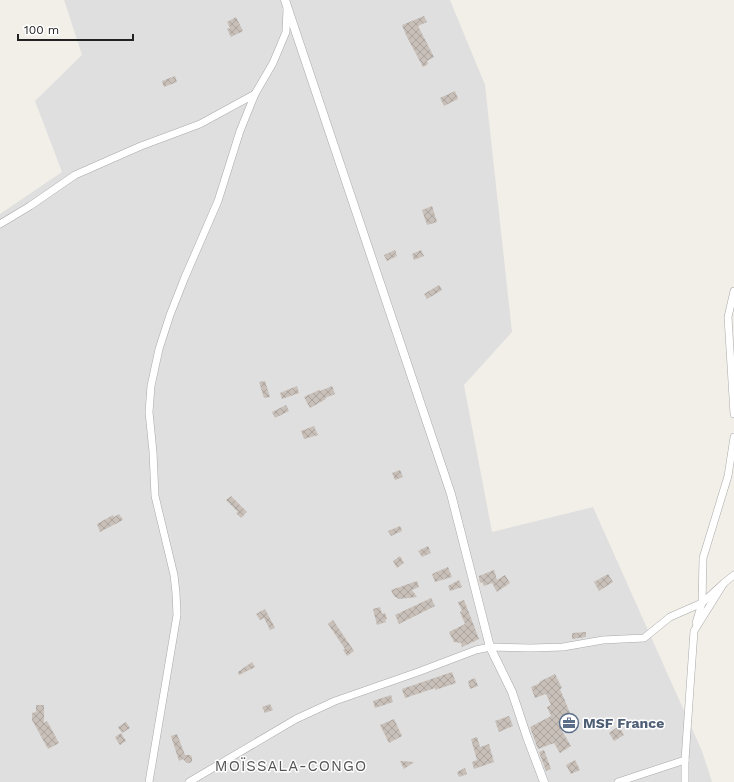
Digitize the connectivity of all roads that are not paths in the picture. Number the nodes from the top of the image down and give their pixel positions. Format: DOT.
graph roads {
  1 [pos="286,3"];
  2 [pos="255,94"];
  3 [pos="0,224"];
  4 [pos="734,291"];
  5 [pos="734,414"];
  6 [pos="734,437"];
  7 [pos="734,575"];
  8 [pos="724,583"];
  9 [pos="702,603"];
  10 [pos="694,631"];
  11 [pos="490,647"];
  12 [pos="685,760"];
  13 [pos="149,782"];
  14 [pos="189,782"];
  15 [pos="544,782"];
  16 [pos="618,782"];
  17 [pos="685,782"];
  1 -- 2 [label="street"];
  1 -- 11 [label="street"];
  2 -- 3 [label="street"];
  2 -- 13 [label="street"];
  4 -- 5 [label="street"];
  6 -- 9 [label="street"];
  7 -- 8 [label="street"];
  8 -- 9 [label="street"];
  8 -- 10 [label="street"];
  9 -- 10 [label="street"];
  9 -- 11 [label="street"];
  10 -- 12 [label="street"];
  11 -- 14 [label="street"];
  11 -- 15 [label="street"];
  12 -- 16 [label="street"];
  12 -- 17 [label="street"];
}
